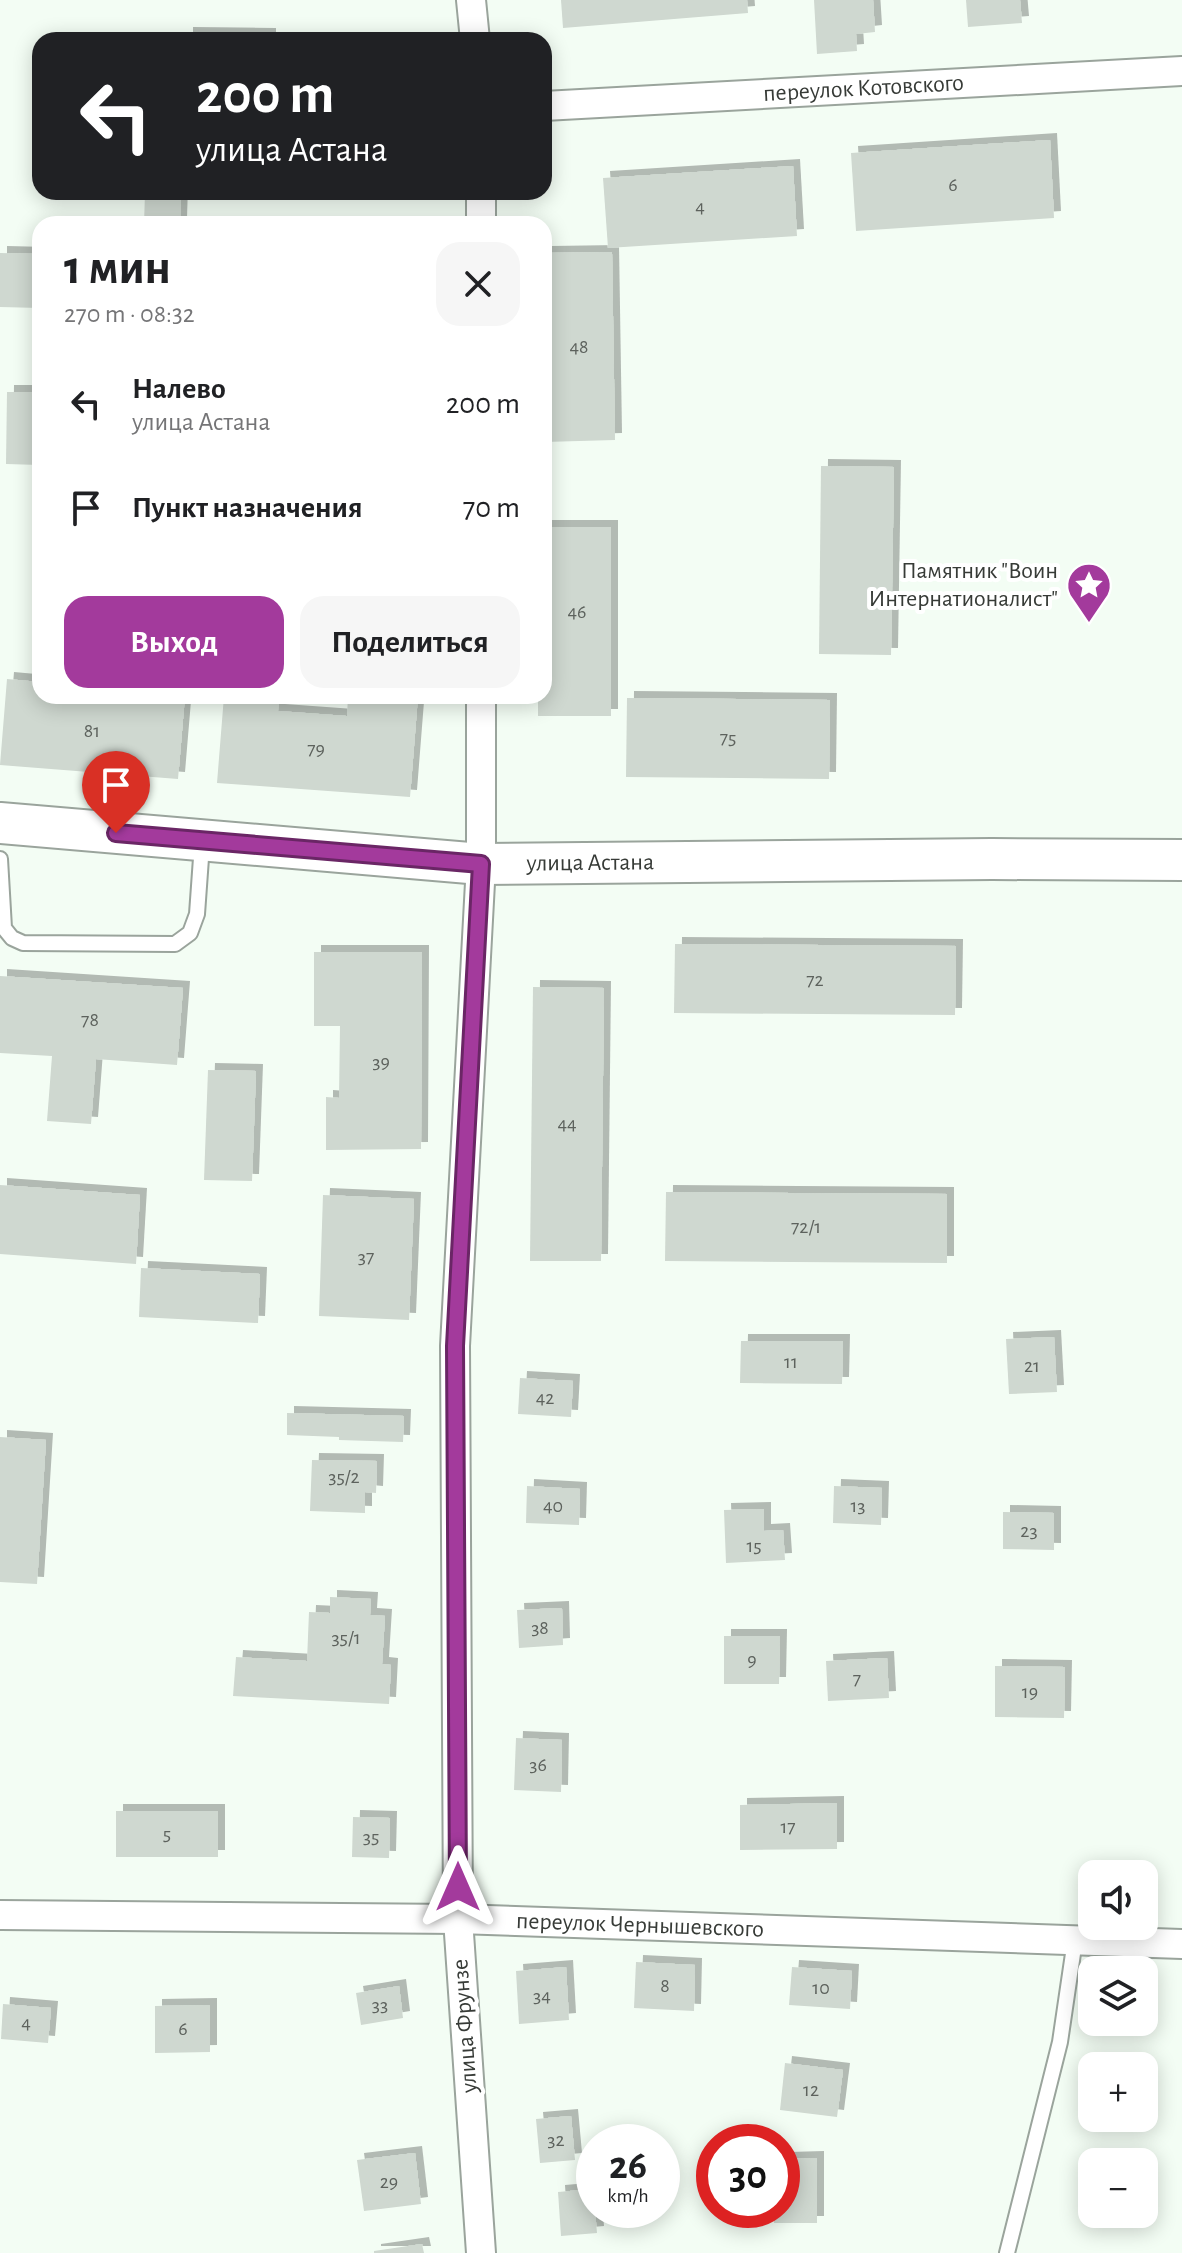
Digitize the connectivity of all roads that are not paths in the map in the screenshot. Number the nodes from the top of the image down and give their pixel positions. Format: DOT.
graph roads {
  1 [pos="471,0"];
  2 [pos="474,32"];
  3 [pos="1182,71"];
  4 [pos="552,106"];
  5 [pos="481,704"];
  6 [pos="0,823"];
  7 [pos="202,840"];
  8 [pos="0,859"];
  9 [pos="1182,860"];
  10 [pos="481,864"];
  11 [pos="0,1915"];
  12 [pos="458,1919"];
  13 [pos="1075,1940"];
  14 [pos="1182,1944"];
  15 [pos="481,2253"];
  16 [pos="1007,2253"];
  1 -- 2 [label="street"];
  3 -- 4 [label="street, переулок Котовского"];
  5 -- 10 [label="street, улица Фрунзе"];
  6 -- 7 [label="street, улица Астана"];
  7 -- 8 [label="lane"];
  7 -- 10 [label="street, улица Астана"];
  9 -- 10 [label="street, улица Астана"];
  10 -- 12 [label="street, улица Фрунзе"];
  11 -- 12 [label="street, переулок Чернышевского"];
  12 -- 13 [label="street, переулок Чернышевского"];
  12 -- 15 [label="street, улица Фрунзе"];
  13 -- 14 [label="street, переулок Чернышевского"];
  13 -- 16 [label="lane"];
}
